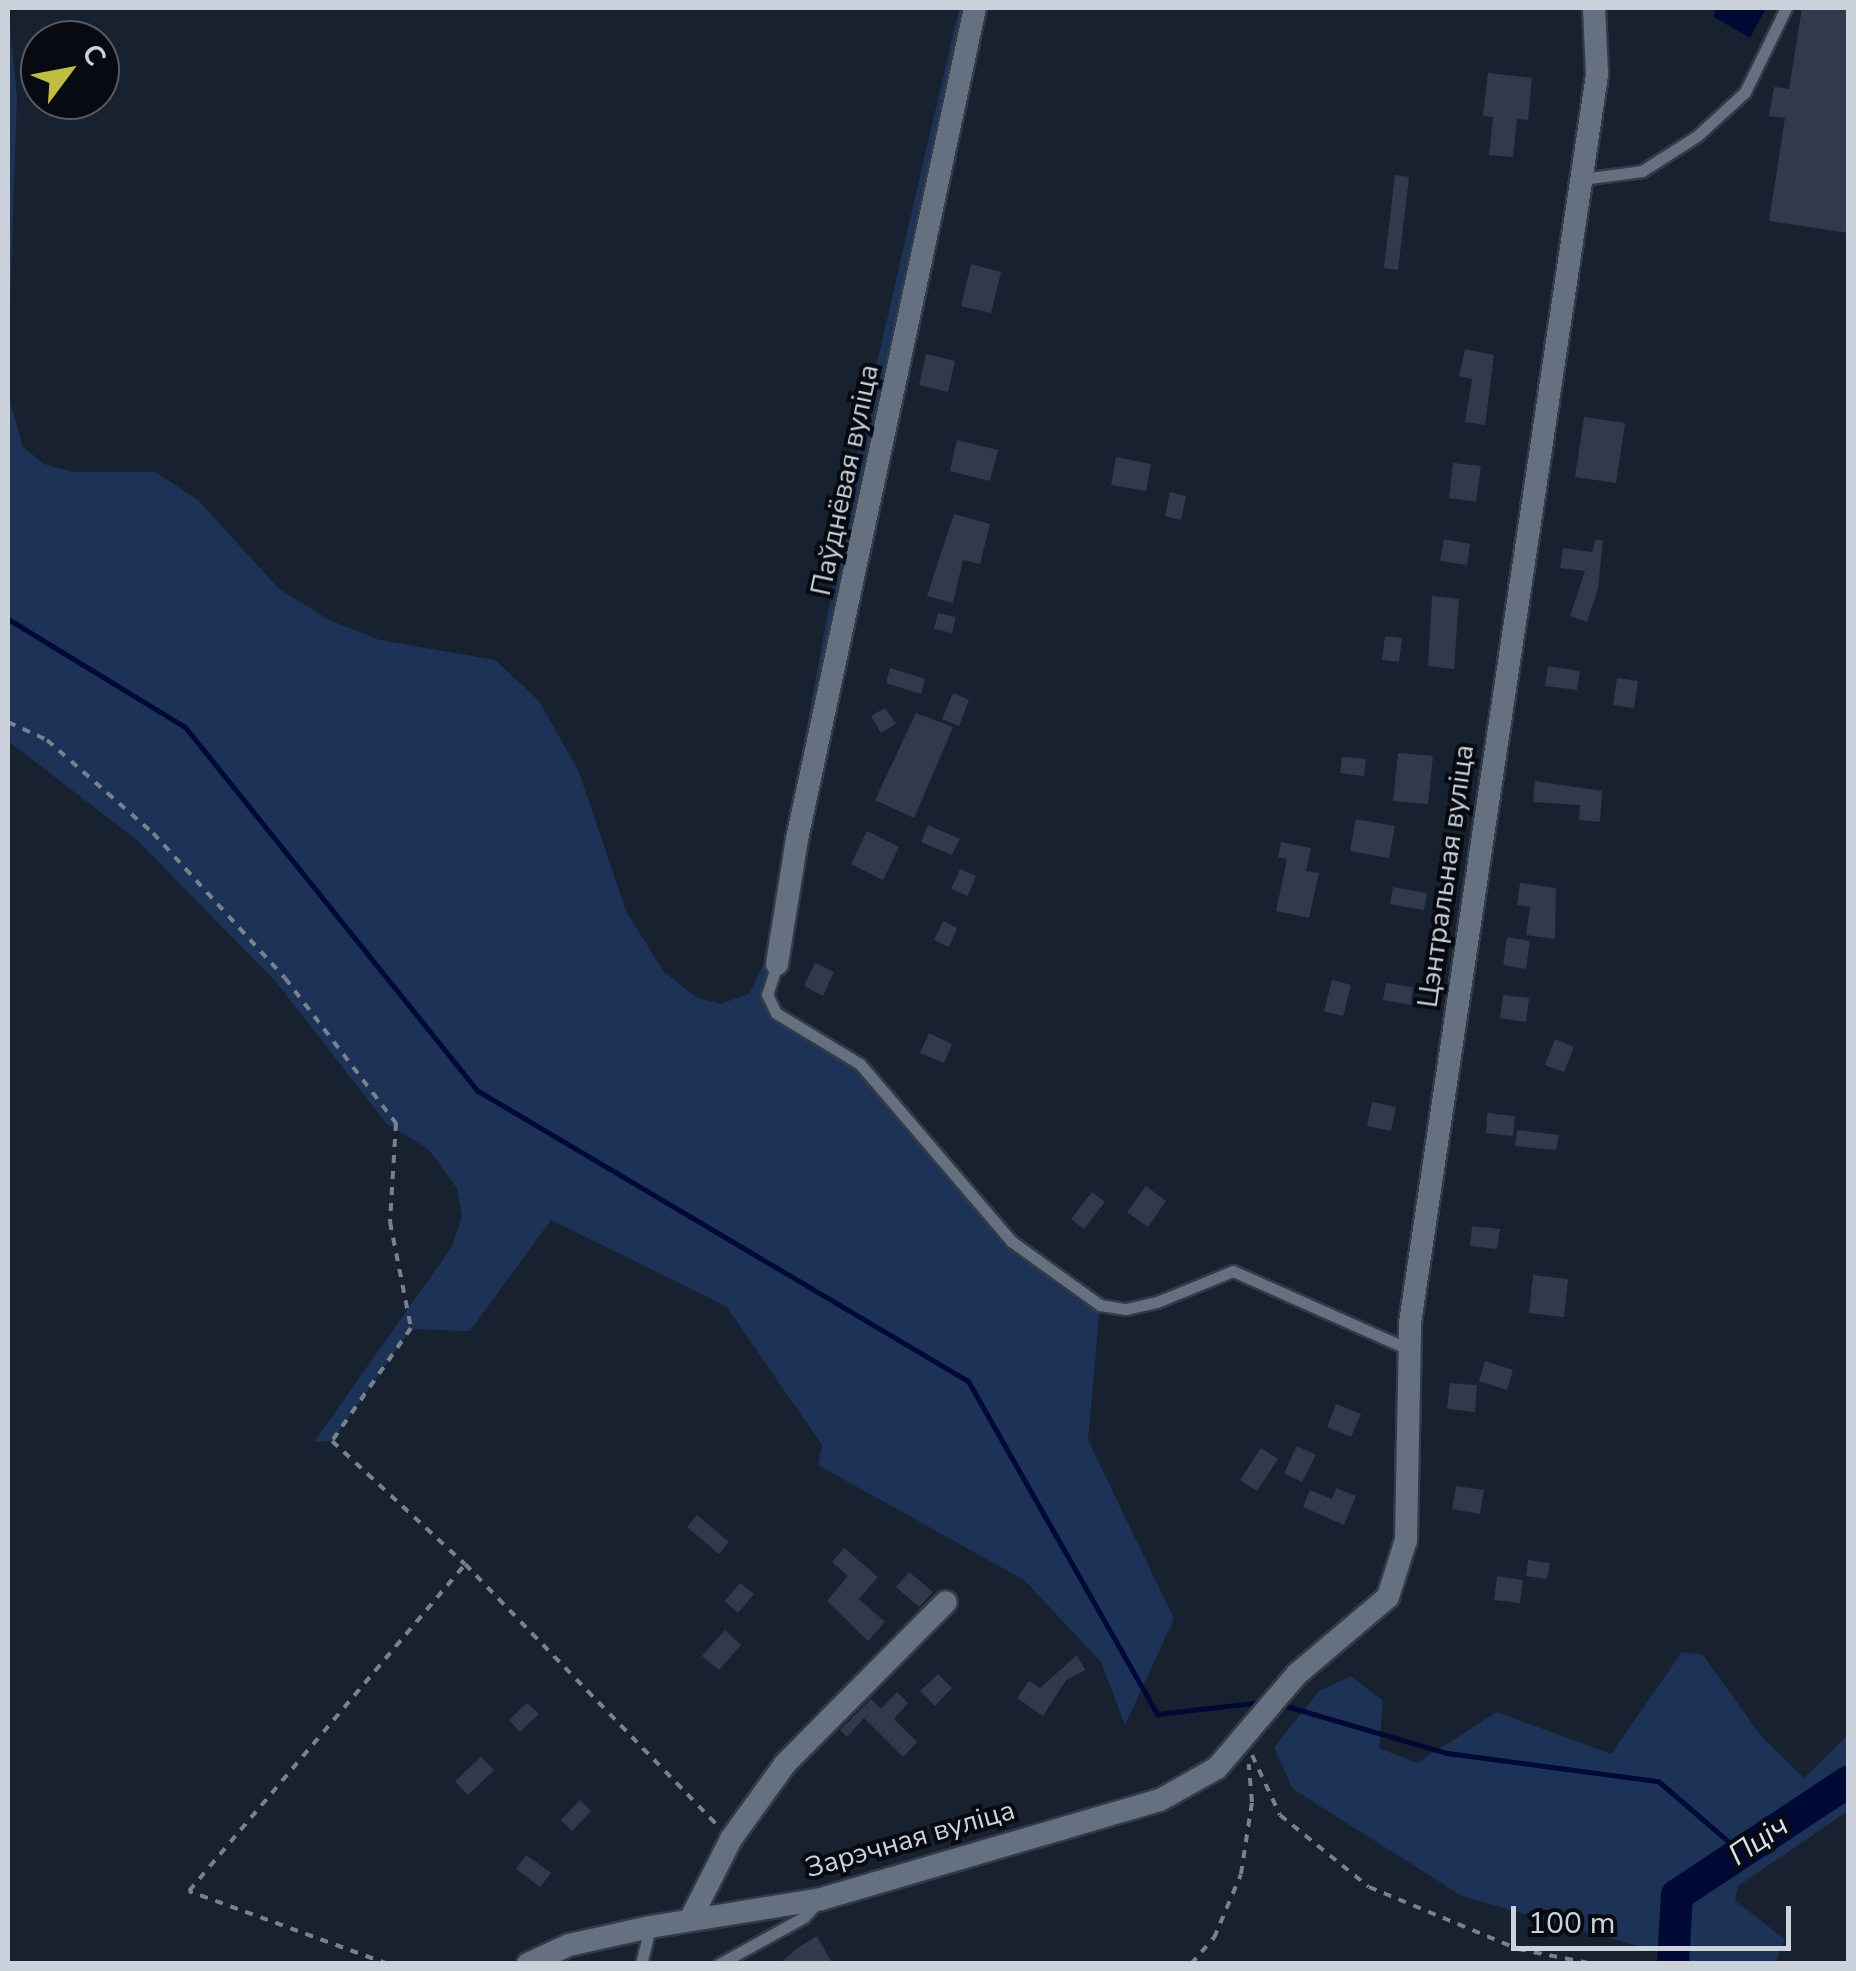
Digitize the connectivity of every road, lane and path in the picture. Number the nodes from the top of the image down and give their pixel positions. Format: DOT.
graph roads {
  1 [pos="975,8"];
  2 [pos="1594,8"];
  3 [pos="1786,8"];
  4 [pos="1578,178"];
  5 [pos="8,722"];
  6 [pos="777,964"];
  7 [pos="1408,1350"];
  8 [pos="464,1564"];
  9 [pos="946,1602"];
  10 [pos="1270,1701"];
  11 [pos="1246,1739"];
  12 [pos="731,1839"];
  13 [pos="820,1899"];
  14 [pos="691,1918"];
  15 [pos="650,1927"];
  16 [pos="388,1964"];
  17 [pos="528,1964"];
  18 [pos="642,1964"];
  19 [pos="719,1964"];
  20 [pos="1191,1964"];
  21 [pos="1594,1964"];
  1 -- 6 [label="street, Паўднёвая вуліца"];
  2 -- 4 [label="street, Цэнтральная вуліца"];
  3 -- 4 [label="lane"];
  4 -- 7 [label="street, Цэнтральная вуліца"];
  5 -- 8 [label="path"];
  6 -- 7 [label="lane"];
  7 -- 10 [label="street, Цэнтральная вуліца"];
  8 -- 12 [label="path"];
  8 -- 16 [label="path"];
  9 -- 12 [label="street"];
  10 -- 11 [label="street, Зарэчная вуліца"];
  11 -- 13 [label="street, Зарэчная вуліца"];
  11 -- 20 [label="path"];
  11 -- 21 [label="path"];
  12 -- 14 [label="street"];
  13 -- 14 [label="street, Зарэчная вуліца"];
  13 -- 19 [label="lane"];
  14 -- 15 [label="street, Зарэчная вуліца"];
  15 -- 17 [label="street, Зарэчная вуліца"];
  15 -- 18 [label="lane"];
}
